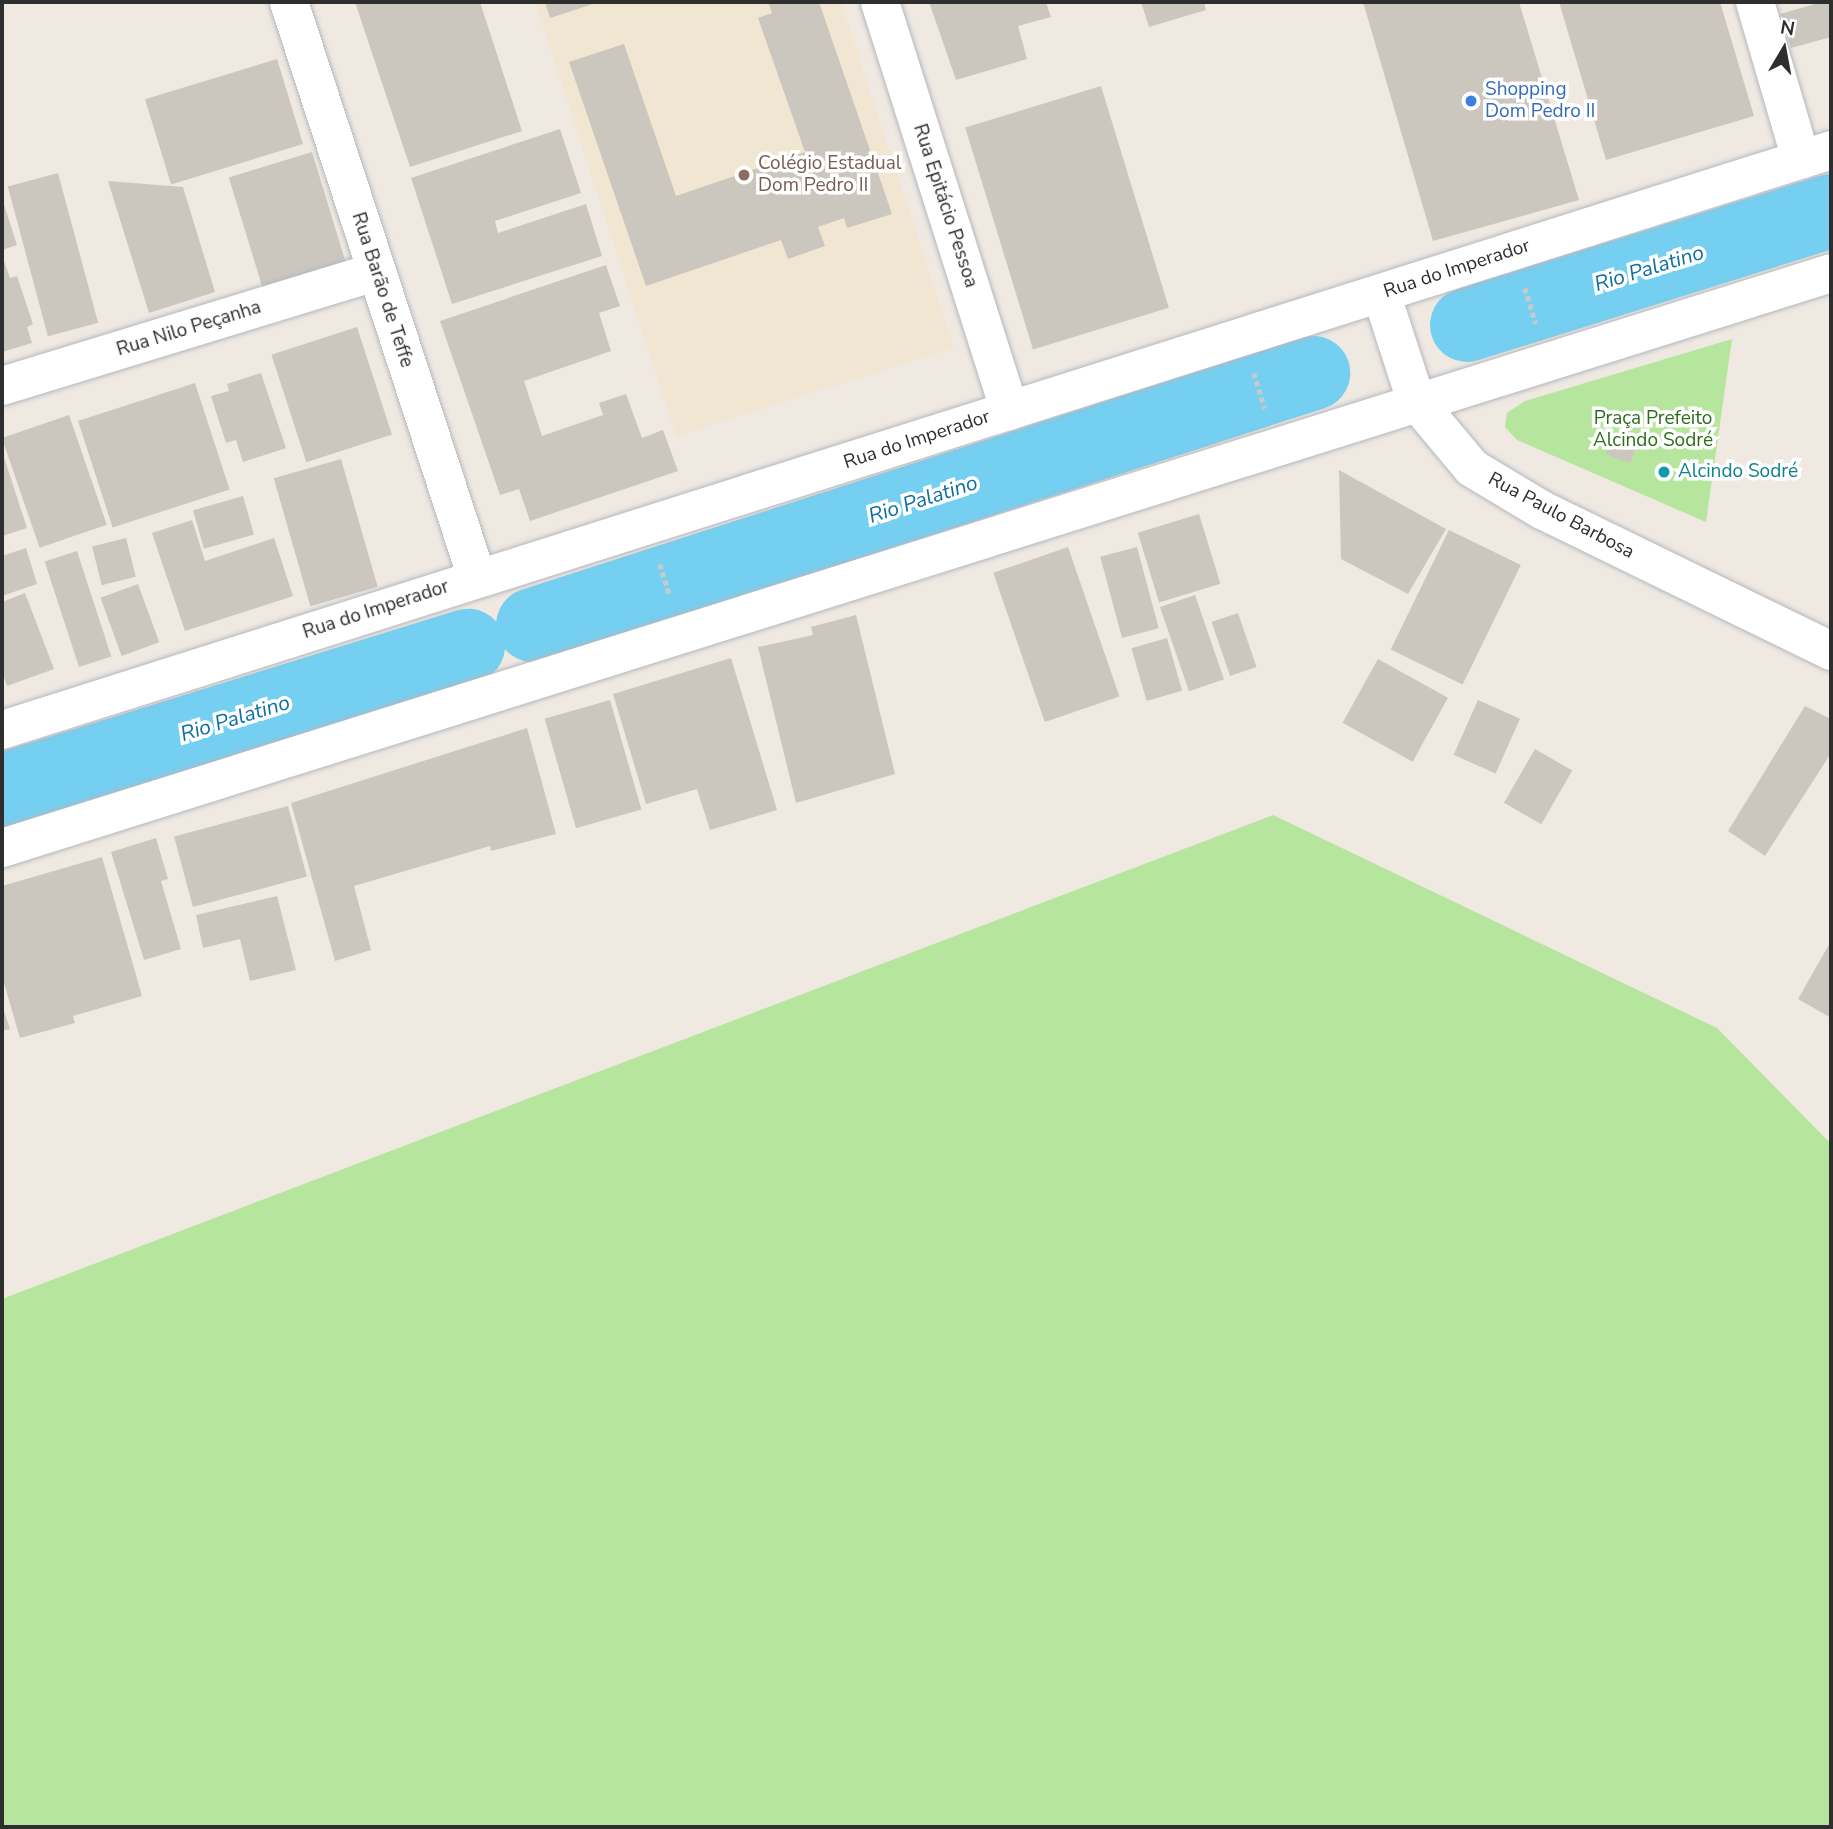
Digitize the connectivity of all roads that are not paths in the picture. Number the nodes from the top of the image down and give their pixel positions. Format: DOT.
graph roads {
  1 [pos="289,2"];
  2 [pos="880,2"];
  3 [pos="1755,2"];
  4 [pos="1816,155"];
  5 [pos="376,272"];
  6 [pos="1831,273"];
  7 [pos="1381,293"];
  8 [pos="2,386"];
  9 [pos="1416,401"];
  10 [pos="1010,411"];
  11 [pos="477,578"];
  12 [pos="1831,651"];
  13 [pos="2,730"];
  14 [pos="2,848"];
  1 -- 5 [label="main road, Rua Barão de Teffe"];
  2 -- 10 [label="main road, Rua Epitácio Pessoa"];
  3 -- 4 [label="main road"];
  4 -- 7 [label="main road, Rua do Imperador"];
  5 -- 8 [label="main road, Rua Nilo Peçanha"];
  5 -- 11 [label="main road, Rua Barão de Teffe"];
  6 -- 9 [label="main road"];
  7 -- 9 [label="main road, Rua Paulo Barbosa"];
  7 -- 10 [label="main road, Rua do Imperador"];
  9 -- 12 [label="main road, Rua Paulo Barbosa"];
  9 -- 14 [label="main road"];
  10 -- 11 [label="main road, Rua do Imperador"];
  11 -- 13 [label="main road, Rua do Imperador"];
}
